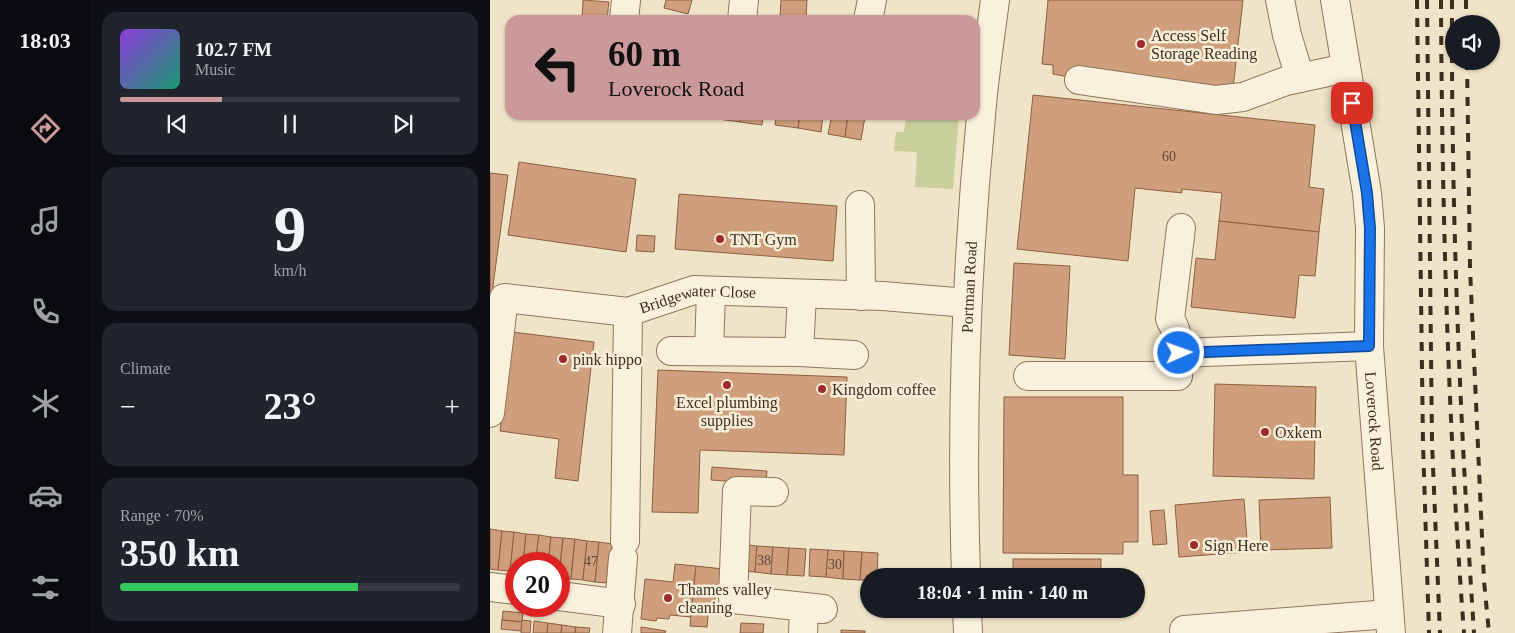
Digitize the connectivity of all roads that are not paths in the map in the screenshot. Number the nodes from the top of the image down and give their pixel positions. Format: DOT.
graph roads {
  1 [pos="626,0"];
  2 [pos="744,0"];
  3 [pos="872,0"];
  4 [pos="995,0"];
  5 [pos="1280,0"];
  6 [pos="1335,0"];
  7 [pos="624,15"];
  8 [pos="742,15"];
  9 [pos="869,15"];
  10 [pos="1346,68"];
  11 [pos="1300,78"];
  12 [pos="1079,80"];
  13 [pos="860,205"];
  14 [pos="1181,228"];
  15 [pos="712,291"];
  16 [pos="802,295"];
  17 [pos="861,296"];
  18 [pos="967,303"];
  19 [pos="628,312"];
  20 [pos="1369,346"];
  21 [pos="671,350"];
  22 [pos="708,351"];
  23 [pos="799,352"];
  24 [pos="1178,353"];
  25 [pos="854,355"];
  26 [pos="1028,376"];
  27 [pos="490,413"];
  28 [pos="774,492"];
  29 [pos="966,568"];
  30 [pos="490,587"];
  31 [pos="505,589"];
  32 [pos="570,597"];
  33 [pos="620,604"];
  34 [pos="810,617"];
  35 [pos="967,618"];
  36 [pos="1390,623"];
  37 [pos="1184,630"];
  38 [pos="617,633"];
  39 [pos="968,633"];
  1 -- 7 [label="street"];
  2 -- 8 [label="street"];
  3 -- 9 [label="street"];
  4 -- 18 [label="street, Portman Road"];
  5 -- 11 [label="street"];
  6 -- 10 [label="street, Loverock Road"];
  10 -- 11 [label="street"];
  10 -- 20 [label="street, Loverock Road"];
  11 -- 12 [label="street"];
  13 -- 17 [label="street"];
  14 -- 24 [label="street"];
  15 -- 16 [label="street, Bridgewater Close"];
  15 -- 19 [label="street, Bridgewater Close"];
  15 -- 22 [label="street"];
  16 -- 17 [label="street, Bridgewater Close"];
  16 -- 23 [label="street"];
  17 -- 18 [label="street, Bridgewater Close"];
  18 -- 29 [label="street, Portman Road"];
  19 -- 27 [label="street"];
  19 -- 33 [label="street, Bridgewater Close"];
  20 -- 24 [label="street"];
  20 -- 36 [label="street, Loverock Road"];
  21 -- 22 [label="street"];
  22 -- 23 [label="street"];
  23 -- 25 [label="street"];
  24 -- 26 [label="street"];
  28 -- 34 [label="street"];
  30 -- 31 [label="street"];
  32 -- 33 [label="street"];
  33 -- 38 [label="street, Bridgewater Close"];
  35 -- 39 [label="street"];
  36 -- 37 [label="street"];
}
